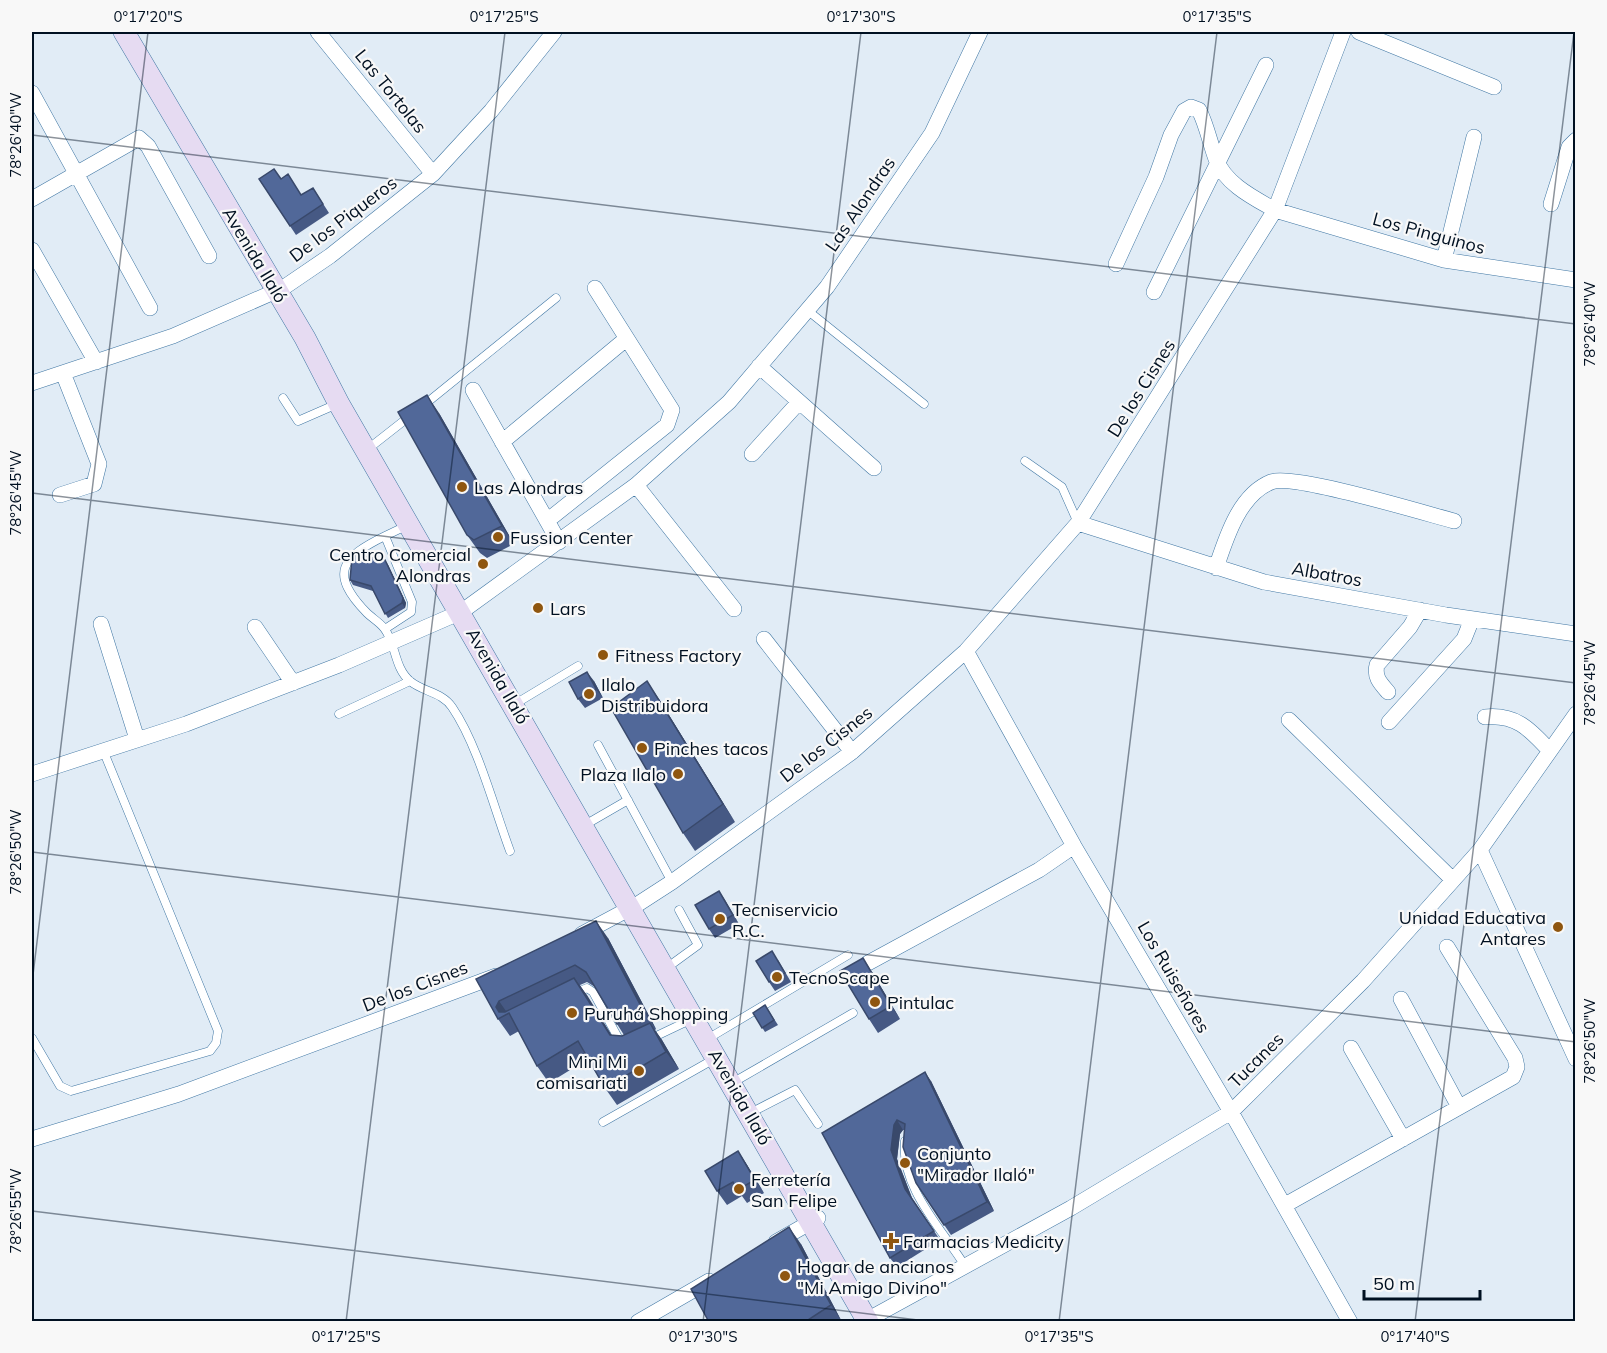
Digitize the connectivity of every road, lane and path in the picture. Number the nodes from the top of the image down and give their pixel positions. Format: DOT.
graph roads {
  1 [pos="124,32"];
  2 [pos="136,32"];
  3 [pos="318,32"];
  4 [pos="554,32"];
  5 [pos="980,32"];
  6 [pos="1343,32"];
  7 [pos="1359,32"];
  8 [pos="1266,65"];
  9 [pos="1494,87"];
  10 [pos="32,93"];
  11 [pos="1474,137"];
  12 [pos="1575,140"];
  13 [pos="1217,161"];
  14 [pos="76,173"];
  15 [pos="433,174"];
  16 [pos="32,199"];
  17 [pos="1551,204"];
  18 [pos="1275,210"];
  19 [pos="32,250"];
  20 [pos="209,256"];
  21 [pos="1444,260"];
  22 [pos="1116,264"];
  23 [pos="1575,280"];
  24 [pos="595,288"];
  25 [pos="280,289"];
  26 [pos="1154,292"];
  27 [pos="556,298"];
  28 [pos="150,308"];
  29 [pos="807,310"];
  30 [pos="626,339"];
  31 [pos="96,362"];
  32 [pos="759,366"];
  33 [pos="63,373"];
  34 [pos="32,383"];
  35 [pos="472,390"];
  36 [pos="283,398"];
  37 [pos="799,402"];
  38 [pos="339,404"];
  39 [pos="924,404"];
  40 [pos="502,442"];
  41 [pos="373,445"];
  42 [pos="752,454"];
  43 [pos="1025,461"];
  44 [pos="874,468"];
  45 [pos="636,485"];
  46 [pos="60,495"];
  47 [pos="547,521"];
  48 [pos="1454,521"];
  49 [pos="1078,523"];
  50 [pos="410,524"];
  51 [pos="384,536"];
  52 [pos="559,542"];
  53 [pos="1216,568"];
  54 [pos="734,609"];
  55 [pos="465,610"];
  56 [pos="1420,610"];
  57 [pos="1472,619"];
  58 [pos="101,624"];
  59 [pos="255,627"];
  60 [pos="1575,634"];
  61 [pos="388,635"];
  62 [pos="764,639"];
  63 [pos="966,651"];
  64 [pos="578,666"];
  65 [pos="410,681"];
  66 [pos="293,683"];
  67 [pos="1388,692"];
  68 [pos="520,701"];
  69 [pos="339,714"];
  70 [pos="1575,714"];
  71 [pos="1485,717"];
  72 [pos="1289,720"];
  73 [pos="1389,722"];
  74 [pos="137,739"];
  75 [pos="598,745"];
  76 [pos="104,750"];
  77 [pos="1549,750"];
  78 [pos="852,752"];
  79 [pos="32,774"];
  80 [pos="628,800"];
  81 [pos="590,822"];
  82 [pos="1074,846"];
  83 [pos="1480,850"];
  84 [pos="510,851"];
  85 [pos="1453,880"];
  86 [pos="672,882"];
  87 [pos="635,906"];
  88 [pos="679,910"];
  89 [pos="572,939"];
  90 [pos="1447,947"];
  91 [pos="848,955"];
  92 [pos="868,963"];
  93 [pos="672,964"];
  94 [pos="514,969"];
  95 [pos="563,999"];
  96 [pos="1401,999"];
  97 [pos="853,1013"];
  98 [pos="695,1019"];
  99 [pos="714,1035"];
  100 [pos="32,1038"];
  101 [pos="641,1043"];
  102 [pos="631,1048"];
  103 [pos="1351,1048"];
  104 [pos="717,1057"];
  105 [pos="1575,1059"];
  106 [pos="739,1079"];
  107 [pos="1459,1107"];
  108 [pos="756,1110"];
  109 [pos="1231,1112"];
  110 [pos="603,1122"];
  111 [pos="818,1124"];
  112 [pos="906,1135"];
  113 [pos="32,1138"];
  114 [pos="1403,1139"];
  115 [pos="1285,1205"];
  116 [pos="815,1220"];
  117 [pos="761,1251"];
  118 [pos="965,1266"];
  119 [pos="720,1275"];
  120 [pos="872,1320"];
  121 [pos="638,1322"];
  122 [pos="1350,1322"];
  1 -- 25 [label="main road, Avenida Ilaló"];
  2 -- 25 [label="main road, Avenida Ilaló"];
  3 -- 15 [label="street, Las Tortolas"];
  4 -- 15 [label="street, De los Piqueros"];
  5 -- 29 [label="street, Las Alondras"];
  6 -- 18 [label="street, De los Cisnes"];
  7 -- 9 [label="street"];
  8 -- 13 [label="street"];
  10 -- 14 [label="street"];
  11 -- 21 [label="street"];
  12 -- 17 [label="street"];
  13 -- 18 [label="street, Los Pinguinos"];
  13 -- 22 [label="street"];
  13 -- 26 [label="street"];
  14 -- 16 [label="street"];
  14 -- 20 [label="street"];
  14 -- 28 [label="street"];
  15 -- 25 [label="street, De los Piqueros"];
  18 -- 21 [label="street, Los Pinguinos"];
  18 -- 49 [label="street, De los Cisnes"];
  19 -- 31 [label="street"];
  21 -- 23 [label="street, Los Pinguinos"];
  24 -- 30 [label="street"];
  25 -- 31 [label="street, De los Piqueros"];
  25 -- 38 [label="main road, Avenida Ilaló"];
  25 -- 41 [label="main road, Avenida Ilaló"];
  27 -- 41 [label="lane"];
  29 -- 32 [label="street, Las Alondras"];
  29 -- 39 [label="lane"];
  30 -- 40 [label="street"];
  30 -- 47 [label="street"];
  31 -- 33 [label="street, De los Piqueros"];
  32 -- 37 [label="street"];
  32 -- 45 [label="street, Las Alondras"];
  33 -- 34 [label="street, De los Piqueros"];
  33 -- 46 [label="street"];
  35 -- 40 [label="street"];
  36 -- 38 [label="lane"];
  37 -- 42 [label="street"];
  37 -- 44 [label="street"];
  38 -- 50 [label="main road, Avenida Ilaló"];
  40 -- 47 [label="street"];
  41 -- 55 [label="main road, Avenida Ilaló"];
  43 -- 49 [label="lane"];
  45 -- 52 [label="street, Las Alondras"];
  45 -- 54 [label="street"];
  47 -- 52 [label="street"];
  48 -- 53 [label="street"];
  49 -- 53 [label="street, Albatros"];
  49 -- 63 [label="street, De los Cisnes"];
  50 -- 51 [label="lane"];
  50 -- 55 [label="main road, Avenida Ilaló"];
  51 -- 61 [label="lane"];
  51 -- 61 [label="lane"];
  52 -- 55 [label="street, Las Alondras"];
  53 -- 56 [label="street, Albatros"];
  55 -- 61 [label="street, Las Alondras"];
  55 -- 68 [label="main road, Avenida Ilaló"];
  55 -- 87 [label="main road, Avenida Ilaló"];
  56 -- 57 [label="street, Albatros"];
  56 -- 67 [label="street"];
  57 -- 60 [label="street, Albatros"];
  57 -- 73 [label="street"];
  58 -- 74 [label="street"];
  59 -- 66 [label="street"];
  61 -- 65 [label="lane"];
  61 -- 66 [label="street, Las Alondras"];
  62 -- 78 [label="street"];
  63 -- 78 [label="street, De los Cisnes"];
  63 -- 82 [label="street, Los Ruiseñores"];
  64 -- 68 [label="lane"];
  65 -- 69 [label="lane"];
  65 -- 84 [label="lane"];
  66 -- 74 [label="street, Las Alondras"];
  68 -- 81 [label="main road, Avenida Ilaló"];
  70 -- 77 [label="street, Tucanes"];
  71 -- 77 [label="street"];
  72 -- 85 [label="street"];
  74 -- 76 [label="street, Las Alondras"];
  75 -- 80 [label="lane"];
  76 -- 79 [label="street, Las Alondras"];
  76 -- 100 [label="lane"];
  77 -- 83 [label="street, Tucanes"];
  78 -- 86 [label="street, De los Cisnes"];
  80 -- 81 [label="lane"];
  80 -- 86 [label="lane"];
  81 -- 87 [label="main road, Avenida Ilaló"];
  82 -- 92 [label="street"];
  82 -- 109 [label="street, Los Ruiseñores"];
  83 -- 85 [label="street, Tucanes"];
  83 -- 105 [label="street"];
  85 -- 109 [label="street, Tucanes"];
  86 -- 87 [label="street, De los Cisnes"];
  87 -- 89 [label="street, De los Cisnes"];
  87 -- 93 [label="main road, Avenida Ilaló"];
  87 -- 98 [label="main road, Avenida Ilaló"];
  88 -- 93 [label="lane"];
  90 -- 107 [label="street"];
  91 -- 99 [label="lane"];
  93 -- 99 [label="main road, Avenida Ilaló"];
  94 -- 113 [label="street, De los Cisnes"];
  95 -- 102 [label="lane"];
  96 -- 107 [label="street"];
  97 -- 106 [label="lane"];
  98 -- 101 [label="lane"];
  98 -- 104 [label="main road, Avenida Ilaló"];
  99 -- 106 [label="main road, Avenida Ilaló"];
  103 -- 114 [label="street"];
  104 -- 110 [label="lane"];
  104 -- 116 [label="main road, Avenida Ilaló"];
  106 -- 108 [label="main road, Avenida Ilaló"];
  107 -- 114 [label="street"];
  108 -- 111 [label="lane"];
  108 -- 116 [label="main road, Avenida Ilaló"];
  109 -- 115 [label="street, Los Ruiseñores"];
  109 -- 118 [label="street, Tucanes"];
  112 -- 118 [label="lane"];
  114 -- 115 [label="street"];
  115 -- 122 [label="street, Los Ruiseñores"];
  116 -- 117 [label="street"];
  116 -- 120 [label="main road, Avenida Ilaló"];
  118 -- 120 [label="street, Tucanes"];
  119 -- 121 [label="street"];
}
